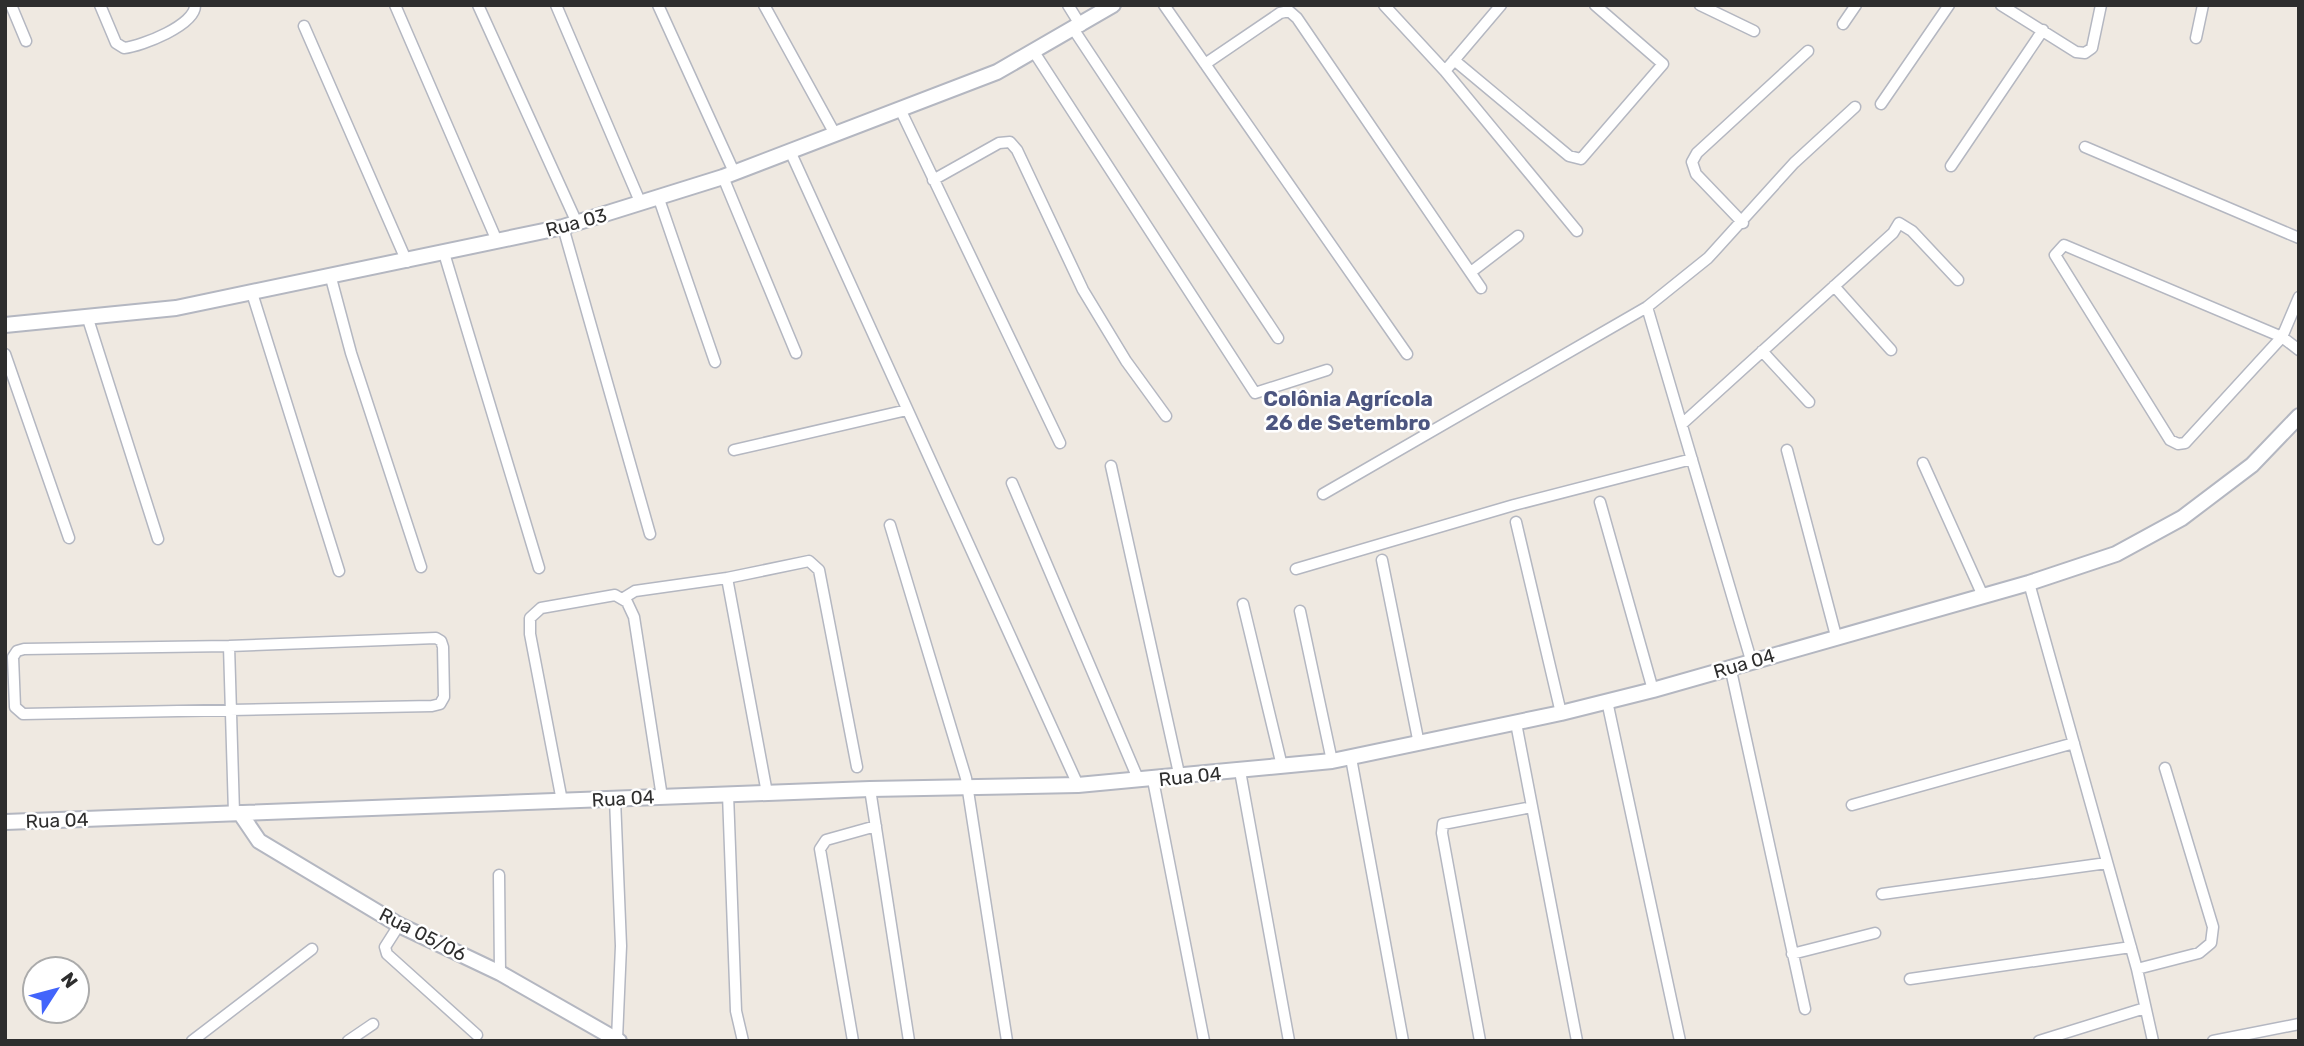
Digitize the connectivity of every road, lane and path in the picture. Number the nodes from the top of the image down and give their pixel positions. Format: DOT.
graph roads {
  1 [pos="11,5"];
  2 [pos="100,5"];
  3 [pos="195,5"];
  4 [pos="395,5"];
  5 [pos="478,5"];
  6 [pos="556,5"];
  7 [pos="658,5"];
  8 [pos="764,5"];
  9 [pos="1068,5"];
  10 [pos="1114,5"];
  11 [pos="1164,5"];
  12 [pos="1384,5"];
  13 [pos="1501,5"];
  14 [pos="1595,5"];
  15 [pos="1700,5"];
  16 [pos="1856,5"];
  17 [pos="1950,5"];
  18 [pos="2001,5"];
  19 [pos="2101,5"];
  20 [pos="2203,5"];
  21 [pos="1843,24"];
  22 [pos="304,26"];
  23 [pos="1078,28"];
  24 [pos="2043,30"];
  25 [pos="1754,31"];
  26 [pos="2196,38"];
  27 [pos="26,41"];
  28 [pos="1808,51"];
  29 [pos="1034,52"];
  30 [pos="1454,60"];
  31 [pos="1205,64"];
  32 [pos="1445,71"];
  33 [pos="1881,104"];
  34 [pos="1855,107"];
  35 [pos="900,109"];
  36 [pos="835,134"];
  37 [pos="2085,147"];
  38 [pos="790,151"];
  39 [pos="1951,166"];
  40 [pos="729,174"];
  41 [pos="933,180"];
  42 [pos="659,199"];
  43 [pos="641,204"];
  44 [pos="1743,223"];
  45 [pos="570,225"];
  46 [pos="1577,231"];
  47 [pos="1518,236"];
  48 [pos="2299,238"];
  49 [pos="497,241"];
  50 [pos="444,253"];
  51 [pos="407,262"];
  52 [pos="1471,272"];
  53 [pos="331,278"];
  54 [pos="1958,280"];
  55 [pos="1834,286"];
  56 [pos="1481,288"];
  57 [pos="252,293"];
  58 [pos="2299,297"];
  59 [pos="1647,307"];
  60 [pos="88,319"];
  61 [pos="5,325"];
  62 [pos="2282,337"];
  63 [pos="1278,338"];
  64 [pos="1891,350"];
  65 [pos="2299,350"];
  66 [pos="1762,351"];
  67 [pos="796,353"];
  68 [pos="5,354"];
  69 [pos="1407,354"];
  70 [pos="715,362"];
  71 [pos="1327,370"];
  72 [pos="1810,402"];
  73 [pos="907,410"];
  74 [pos="1166,416"];
  75 [pos="2299,416"];
  76 [pos="1682,424"];
  77 [pos="1060,443"];
  78 [pos="734,450"];
  79 [pos="1787,450"];
  80 [pos="1692,459"];
  81 [pos="1923,463"];
  82 [pos="1111,466"];
  83 [pos="1012,483"];
  84 [pos="1322,494"];
  85 [pos="1600,502"];
  86 [pos="1516,522"];
  87 [pos="890,525"];
  88 [pos="650,534"];
  89 [pos="69,538"];
  90 [pos="158,539"];
  91 [pos="1382,560"];
  92 [pos="421,567"];
  93 [pos="539,568"];
  94 [pos="1296,569"];
  95 [pos="339,571"];
  96 [pos="727,578"];
  97 [pos="2029,583"];
  98 [pos="1983,596"];
  99 [pos="622,599"];
  100 [pos="1242,604"];
  101 [pos="1300,611"];
  102 [pos="1836,636"];
  103 [pos="229,646"];
  104 [pos="1751,660"];
  105 [pos="1730,666"];
  106 [pos="1653,690"];
  107 [pos="1607,701"];
  108 [pos="232,710"];
  109 [pos="1561,713"];
  110 [pos="1516,723"];
  111 [pos="2074,743"];
  112 [pos="1419,744"];
  113 [pos="1351,758"];
  114 [pos="1332,761"];
  115 [pos="1282,766"];
  116 [pos="857,767"];
  117 [pos="2165,768"];
  118 [pos="1240,771"];
  119 [pos="1180,778"];
  120 [pos="1146,780"];
  121 [pos="1078,785"];
  122 [pos="967,787"];
  123 [pos="870,789"];
  124 [pos="767,793"];
  125 [pos="729,794"];
  126 [pos="662,797"];
  127 [pos="615,799"];
  128 [pos="562,801"];
  129 [pos="1852,806"];
  130 [pos="1532,807"];
  131 [pos="237,813"];
  132 [pos="5,822"];
  133 [pos="876,826"];
  134 [pos="2107,863"];
  135 [pos="499,874"];
  136 [pos="1882,894"];
  137 [pos="399,925"];
  138 [pos="1875,933"];
  139 [pos="2131,947"];
  140 [pos="312,949"];
  141 [pos="1793,954"];
  142 [pos="2137,969"];
  143 [pos="500,973"];
  144 [pos="1910,979"];
  145 [pos="2145,1007"];
  146 [pos="1805,1009"];
  147 [pos="373,1024"];
  148 [pos="2299,1024"];
  149 [pos="477,1035"];
  150 [pos="618,1040"];
  151 [pos="192,1041"];
  152 [pos="348,1041"];
  153 [pos="743,1041"];
  154 [pos="853,1041"];
  155 [pos="909,1041"];
  156 [pos="1007,1041"];
  157 [pos="1204,1041"];
  158 [pos="1289,1041"];
  159 [pos="1404,1041"];
  160 [pos="1480,1041"];
  161 [pos="1577,1041"];
  162 [pos="1680,1041"];
  163 [pos="2039,1041"];
  164 [pos="2153,1041"];
  165 [pos="2213,1041"];
  1 -- 27 [label="street"];
  2 -- 3 [label="street"];
  4 -- 49 [label="street"];
  5 -- 45 [label="street"];
  6 -- 43 [label="street"];
  7 -- 40 [label="street"];
  8 -- 36 [label="street"];
  9 -- 23 [label="street"];
  10 -- 23 [label="street, Rua 03"];
  11 -- 31 [label="street"];
  12 -- 32 [label="street"];
  13 -- 30 [label="street"];
  14 -- 30 [label="street"];
  15 -- 25 [label="street"];
  16 -- 21 [label="street"];
  17 -- 33 [label="street"];
  18 -- 24 [label="street"];
  19 -- 24 [label="street"];
  20 -- 26 [label="street"];
  22 -- 51 [label="street"];
  23 -- 29 [label="street, Rua 03"];
  23 -- 63 [label="street"];
  24 -- 39 [label="street"];
  28 -- 44 [label="street"];
  29 -- 35 [label="street, Rua 03"];
  29 -- 71 [label="street"];
  30 -- 32 [label="street"];
  31 -- 52 [label="street"];
  31 -- 69 [label="street"];
  32 -- 46 [label="street"];
  34 -- 44 [label="street"];
  35 -- 36 [label="street, Rua 03"];
  35 -- 41 [label="street"];
  36 -- 38 [label="street, Rua 03"];
  37 -- 48 [label="street"];
  38 -- 40 [label="street, Rua 03"];
  38 -- 73 [label="street"];
  40 -- 42 [label="street, Rua 03"];
  40 -- 67 [label="street"];
  41 -- 74 [label="street"];
  41 -- 77 [label="street"];
  42 -- 43 [label="street, Rua 03"];
  42 -- 70 [label="street"];
  43 -- 45 [label="street, Rua 03"];
  44 -- 59 [label="street"];
  45 -- 49 [label="street, Rua 03"];
  45 -- 88 [label="street"];
  47 -- 52 [label="street"];
  49 -- 50 [label="street, Rua 03"];
  50 -- 51 [label="street, Rua 03"];
  50 -- 93 [label="street"];
  51 -- 53 [label="street, Rua 03"];
  52 -- 56 [label="street"];
  53 -- 57 [label="street, Rua 03"];
  53 -- 92 [label="street"];
  54 -- 55 [label="street"];
  55 -- 64 [label="street"];
  55 -- 66 [label="street"];
  57 -- 60 [label="street, Rua 03"];
  57 -- 95 [label="street"];
  58 -- 62 [label="street"];
  59 -- 76 [label="street"];
  59 -- 84 [label="street"];
  60 -- 61 [label="street, Rua 03"];
  60 -- 90 [label="street"];
  62 -- 62 [label="street"];
  62 -- 65 [label="street"];
  66 -- 72 [label="street"];
  66 -- 76 [label="street"];
  68 -- 89 [label="street"];
  73 -- 78 [label="street"];
  73 -- 121 [label="street"];
  75 -- 97 [label="street, Rua 04"];
  76 -- 80 [label="street"];
  79 -- 102 [label="street"];
  80 -- 94 [label="street"];
  80 -- 104 [label="street"];
  81 -- 98 [label="street"];
  82 -- 119 [label="street"];
  83 -- 120 [label="street"];
  85 -- 106 [label="street"];
  86 -- 109 [label="street"];
  87 -- 122 [label="street"];
  91 -- 112 [label="street"];
  96 -- 99 [label="street"];
  96 -- 116 [label="street"];
  96 -- 124 [label="street"];
  97 -- 98 [label="street, Rua 04"];
  97 -- 111 [label="street"];
  98 -- 102 [label="street, Rua 04"];
  99 -- 126 [label="street"];
  99 -- 128 [label="street"];
  100 -- 115 [label="street"];
  101 -- 114 [label="street"];
  102 -- 104 [label="street, Rua 04"];
  103 -- 108 [label="street"];
  103 -- 108 [label="street"];
  103 -- 108 [label="street"];
  104 -- 105 [label="street, Rua 04"];
  105 -- 106 [label="street, Rua 04"];
  105 -- 141 [label="street"];
  106 -- 107 [label="street, Rua 04"];
  107 -- 109 [label="street, Rua 04"];
  107 -- 162 [label="street"];
  108 -- 131 [label="street"];
  109 -- 110 [label="street, Rua 04"];
  110 -- 112 [label="street, Rua 04"];
  110 -- 130 [label="street"];
  111 -- 129 [label="street"];
  111 -- 134 [label="street"];
  112 -- 113 [label="street, Rua 04"];
  113 -- 114 [label="street, Rua 04"];
  113 -- 159 [label="street"];
  114 -- 115 [label="street, Rua 04"];
  115 -- 118 [label="street, Rua 04"];
  117 -- 142 [label="street"];
  118 -- 119 [label="street, Rua 04"];
  118 -- 158 [label="street"];
  119 -- 120 [label="street, Rua 04"];
  120 -- 121 [label="street, Rua 04"];
  120 -- 157 [label="street"];
  121 -- 122 [label="street, Rua 04"];
  122 -- 123 [label="street, Rua 04"];
  122 -- 156 [label="street"];
  123 -- 124 [label="street, Rua 04"];
  123 -- 133 [label="street"];
  124 -- 125 [label="street, Rua 04"];
  125 -- 126 [label="street, Rua 04"];
  125 -- 153 [label="street"];
  126 -- 127 [label="street, Rua 04"];
  127 -- 128 [label="street, Rua 04"];
  127 -- 150 [label="street"];
  128 -- 131 [label="street, Rua 04"];
  130 -- 160 [label="street"];
  130 -- 161 [label="street"];
  131 -- 132 [label="street, Rua 04"];
  131 -- 137 [label="street, Rua 05/06"];
  133 -- 154 [label="street"];
  133 -- 155 [label="street"];
  134 -- 136 [label="street"];
  134 -- 139 [label="street"];
  135 -- 143 [label="street"];
  137 -- 143 [label="street, Rua 05/06"];
  137 -- 149 [label="street"];
  138 -- 141 [label="street"];
  139 -- 142 [label="street"];
  139 -- 144 [label="street"];
  140 -- 151 [label="street"];
  141 -- 146 [label="street"];
  142 -- 145 [label="street"];
  143 -- 150 [label="street, Rua 05/06"];
  145 -- 163 [label="street"];
  145 -- 164 [label="street"];
  147 -- 152 [label="street"];
  148 -- 165 [label="street"];
}
